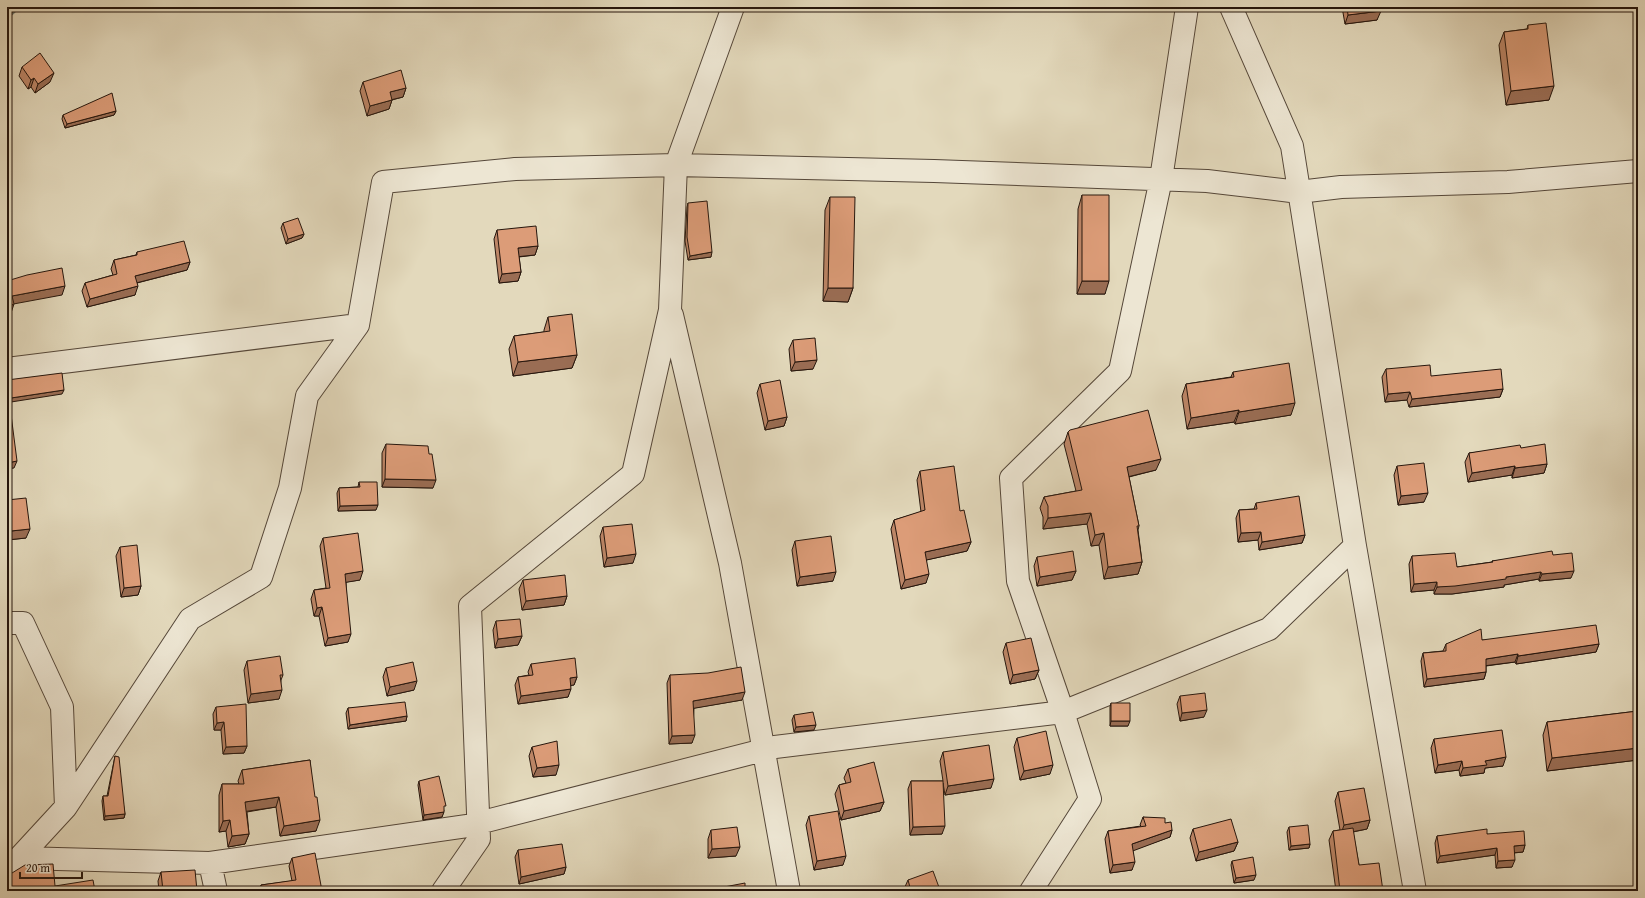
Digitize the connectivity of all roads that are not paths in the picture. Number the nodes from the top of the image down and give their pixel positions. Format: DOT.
graph roads {
  1 [pos="733,7"];
  2 [pos="1187,7"];
  3 [pos="1231,7"];
  4 [pos="676,165"];
  5 [pos="1638,171"];
  6 [pos="1161,179"];
  7 [pos="1299,192"];
  8 [pos="670,310"];
  9 [pos="358,325"];
  10 [pos="7,369"];
  11 [pos="1355,546"];
  12 [pos="7,623"];
  13 [pos="1063,712"];
  14 [pos="763,750"];
  15 [pos="66,807"];
  16 [pos="478,823"];
  17 [pos="13,863"];
  18 [pos="210,863"];
  19 [pos="216,891"];
  20 [pos="443,891"];
  21 [pos="790,891"];
  22 [pos="1031,891"];
  23 [pos="1415,891"];
  1 -- 4 [label="street"];
  2 -- 6 [label="street"];
  3 -- 7 [label="street"];
  4 -- 6 [label="street"];
  4 -- 8 [label="street"];
  4 -- 9 [label="street"];
  5 -- 7 [label="street"];
  6 -- 7 [label="street"];
  6 -- 13 [label="street"];
  7 -- 11 [label="street"];
  8 -- 14 [label="street"];
  8 -- 16 [label="street"];
  9 -- 10 [label="street"];
  9 -- 15 [label="street"];
  11 -- 13 [label="street"];
  11 -- 23 [label="street"];
  12 -- 15 [label="street"];
  13 -- 14 [label="street"];
  13 -- 22 [label="street"];
  14 -- 16 [label="street"];
  14 -- 21 [label="street"];
  15 -- 17 [label="street"];
  16 -- 18 [label="street"];
  16 -- 20 [label="street"];
  17 -- 18 [label="street"];
  18 -- 19 [label="street"];
}
